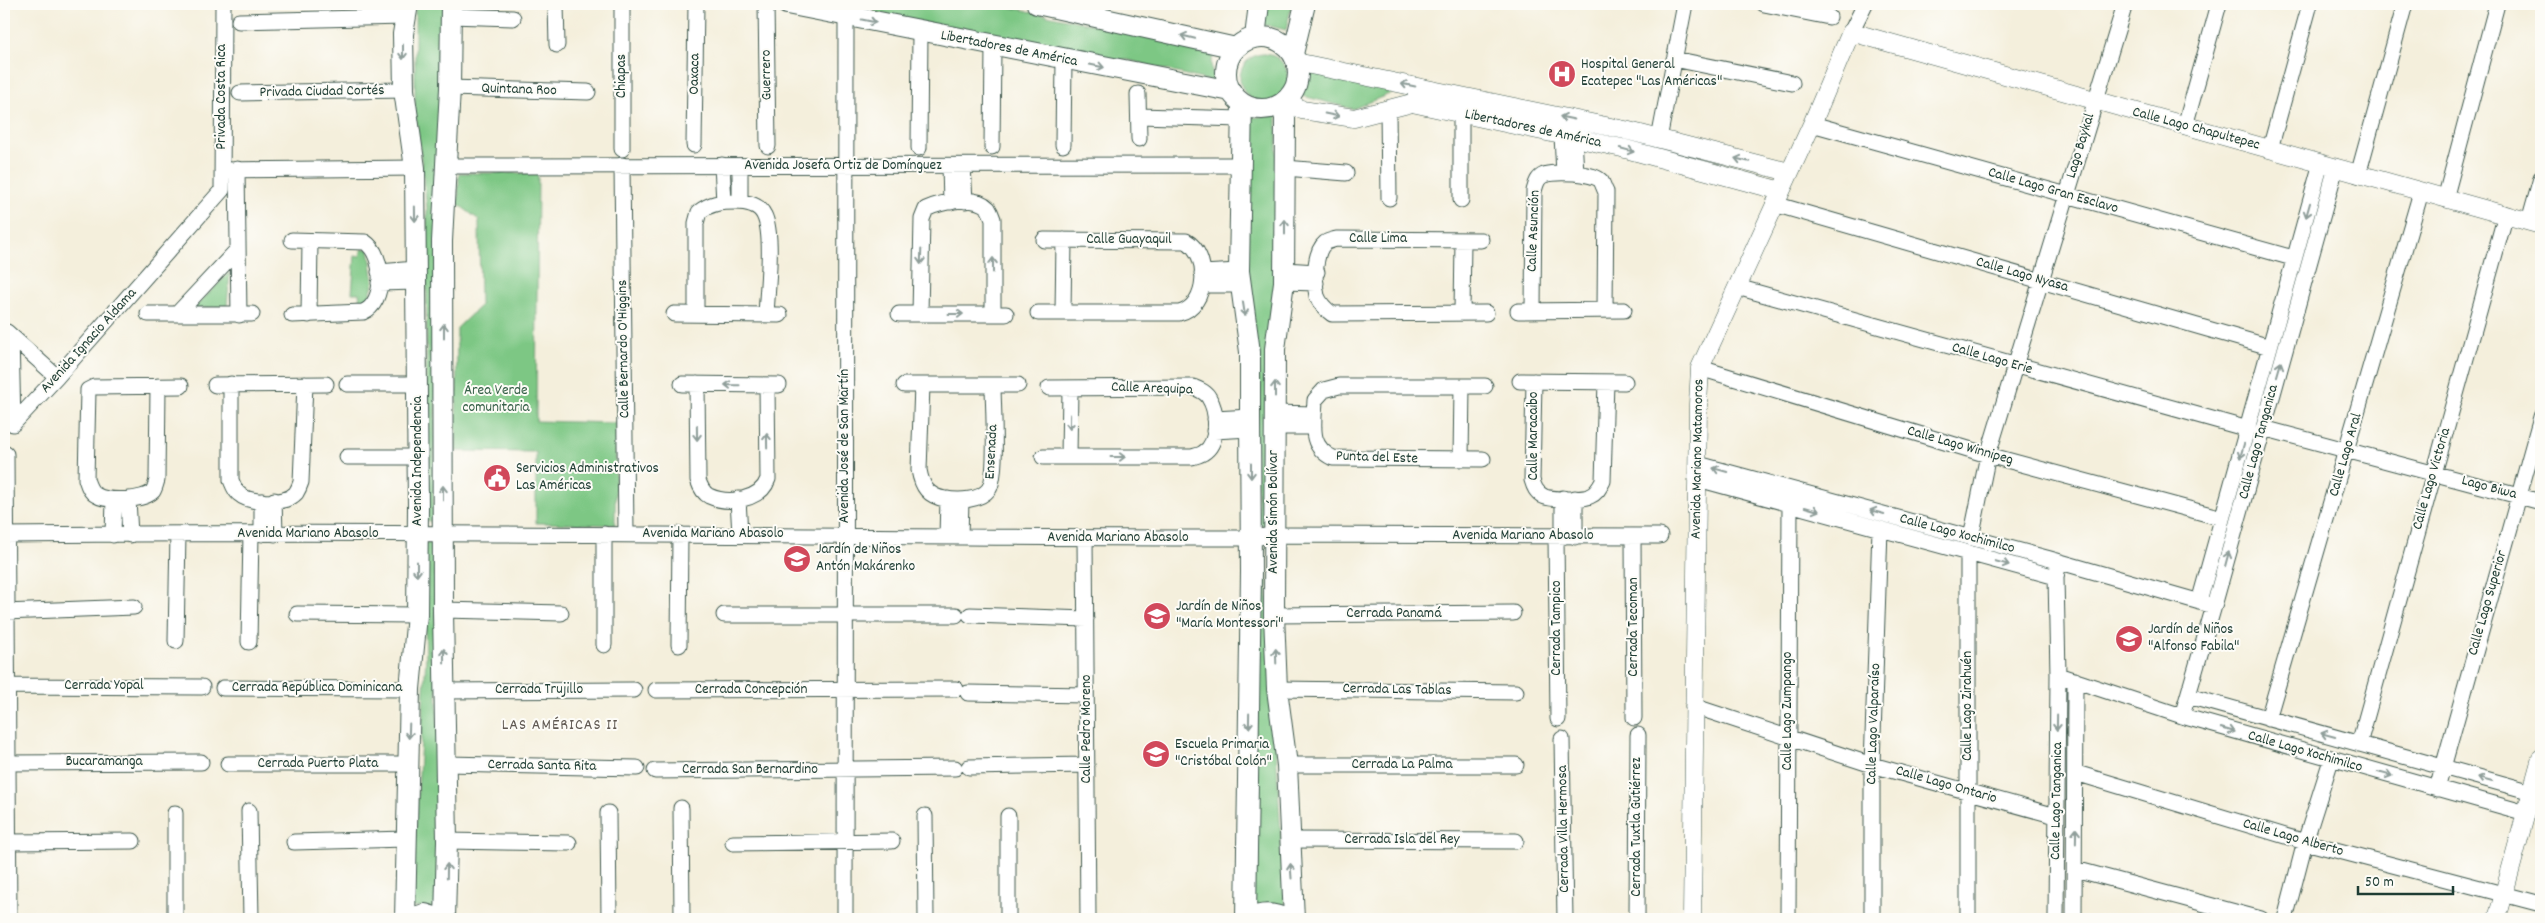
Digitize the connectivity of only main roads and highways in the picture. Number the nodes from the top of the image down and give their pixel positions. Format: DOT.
graph roads {
  1 [pos="787,4"];
  2 [pos="1037,4"];
  3 [pos="1258,4"];
  4 [pos="1304,4"];
  5 [pos="406,10"];
  6 [pos="451,10"];
  7 [pos="849,10"];
  8 [pos="1255,37"];
  9 [pos="1236,48"];
  10 [pos="1295,58"];
  11 [pos="1284,102"];
  12 [pos="1238,105"];
  13 [pos="406,919"];
  14 [pos="441,919"];
  15 [pos="446,919"];
  16 [pos="1247,919"];
  17 [pos="1287,919"];
  18 [pos="1294,919"];
  1 -- 7 [label="main road, Libertadores de América"];
  9 -- 2 [label="main road, one-way"];
  3 -- 8 [label="main road"];
  4 -- 10 [label="main road"];
  5 -- 13 [label="main road, Avenida Independencia, one-way"];
  15 -- 6 [label="main road, Avenida Independencia, one-way"];
  7 -- 12 [label="main road, Libertadores de América, one-way"];
  8 -- 9 [label="main road"];
  8 -- 10 [label="main road"];
  9 -- 12 [label="main road"];
  10 -- 11 [label="main road"];
  11 -- 12 [label="main road"];
  18 -- 11 [label="main road, Avenida Simón Bolívar, one-way"];
  12 -- 16 [label="main road, Avenida Simón Bolívar, one-way"];
  13 -- 14 [label="main road"];
  16 -- 17 [label="main road"];
}
